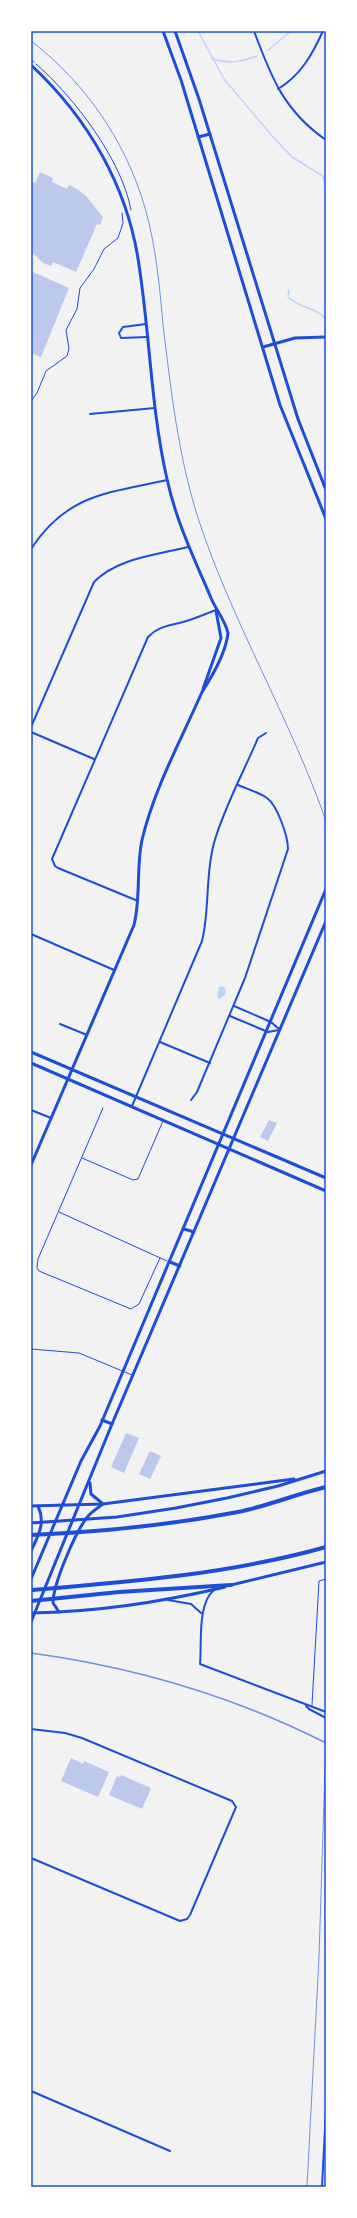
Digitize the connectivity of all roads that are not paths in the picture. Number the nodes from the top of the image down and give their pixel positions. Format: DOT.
graph roads {
  1 [pos="163,31"];
  2 [pos="175,31"];
  3 [pos="254,31"];
  4 [pos="323,31"];
  5 [pos="31,65"];
  6 [pos="278,90"];
  7 [pos="210,134"];
  8 [pos="198,137"];
  9 [pos="326,140"];
  10 [pos="146,324"];
  11 [pos="147,337"];
  12 [pos="326,337"];
  13 [pos="274,344"];
  14 [pos="263,347"];
  15 [pos="155,408"];
  16 [pos="90,414"];
  17 [pos="167,480"];
  18 [pos="326,490"];
  19 [pos="326,519"];
  20 [pos="188,547"];
  21 [pos="31,549"];
  22 [pos="216,610"];
  23 [pos="202,692"];
  24 [pos="31,727"];
  25 [pos="31,732"];
  26 [pos="266,733"];
  27 [pos="94,759"];
  28 [pos="238,785"];
  29 [pos="326,889"];
  30 [pos="138,901"];
  31 [pos="326,921"];
  32 [pos="31,934"];
  33 [pos="115,970"];
  34 [pos="234,1006"];
  35 [pos="230,1016"];
  36 [pos="272,1022"];
  37 [pos="60,1024"];
  38 [pos="280,1030"];
  39 [pos="268,1032"];
  40 [pos="88,1035"];
  41 [pos="160,1042"];
  42 [pos="31,1052"];
  43 [pos="31,1063"];
  44 [pos="210,1063"];
  45 [pos="72,1069"];
  46 [pos="68,1079"];
  47 [pos="137,1097"];
  48 [pos="191,1100"];
  49 [pos="132,1106"];
  50 [pos="103,1108"];
  51 [pos="31,1110"];
  52 [pos="51,1118"];
  53 [pos="164,1120"];
  54 [pos="224,1135"];
  55 [pos="233,1139"];
  56 [pos="220,1144"];
  57 [pos="229,1148"];
  58 [pos="81,1158"];
  59 [pos="31,1165"];
  60 [pos="326,1178"];
  61 [pos="326,1191"];
  62 [pos="59,1212"];
  63 [pos="184,1228"];
  64 [pos="194,1232"];
  65 [pos="160,1258"];
  66 [pos="170,1262"];
  67 [pos="180,1266"];
  68 [pos="31,1349"];
  69 [pos="123,1371"];
  70 [pos="133,1375"];
  71 [pos="102,1420"];
  72 [pos="112,1424"];
  73 [pos="326,1471"];
  74 [pos="302,1477"];
  75 [pos="90,1481"];
  76 [pos="326,1487"];
  77 [pos="103,1504"];
  78 [pos="31,1506"];
  79 [pos="38,1506"];
  80 [pos="61,1506"];
  81 [pos="79,1506"];
  82 [pos="31,1523"];
  83 [pos="31,1535"];
  84 [pos="326,1547"];
  85 [pos="31,1551"];
  86 [pos="326,1562"];
  87 [pos="31,1579"];
  88 [pos="326,1579"];
  89 [pos="231,1585"];
  90 [pos="215,1589"];
  91 [pos="31,1590"];
  92 [pos="165,1599"];
  93 [pos="31,1601"];
  94 [pos="59,1612"];
  95 [pos="31,1613"];
  96 [pos="36,1613"];
  97 [pos="201,1613"];
  98 [pos="31,1622"];
  99 [pos="306,1706"];
  100 [pos="312,1706"];
  101 [pos="326,1712"];
  102 [pos="326,1718"];
  103 [pos="31,1729"];
  104 [pos="31,1858"];
  105 [pos="31,2091"];
  106 [pos="326,2110"];
  107 [pos="170,2151"];
  108 [pos="322,2187"];
  1 -- 8 [label="main road"];
  2 -- 7 [label="main road"];
  3 -- 6 [label="street"];
  4 -- 6 [label="street"];
  5 -- 10 [label="main road"];
  6 -- 9 [label="street"];
  7 -- 8 [label="main road"];
  7 -- 13 [label="main road"];
  8 -- 14 [label="main road"];
  10 -- 11 [label="main road"];
  10 -- 11 [label="street"];
  11 -- 15 [label="main road"];
  12 -- 13 [label="main road"];
  13 -- 14 [label="main road"];
  13 -- 18 [label="main road"];
  14 -- 19 [label="main road"];
  15 -- 16 [label="street"];
  15 -- 17 [label="main road"];
  17 -- 20 [label="main road"];
  17 -- 21 [label="street"];
  20 -- 22 [label="main road"];
  20 -- 24 [label="street"];
  22 -- 23 [label="main road"];
  22 -- 23 [label="main road"];
  22 -- 27 [label="street"];
  23 -- 30 [label="main road"];
  25 -- 27 [label="street"];
  26 -- 28 [label="street"];
  27 -- 30 [label="street"];
  28 -- 34 [label="street"];
  28 -- 41 [label="street"];
  29 -- 36 [label="main road"];
  30 -- 33 [label="main road"];
  31 -- 38 [label="main road"];
  32 -- 33 [label="street"];
  33 -- 40 [label="main road"];
  34 -- 35 [label="street"];
  34 -- 36 [label="street"];
  35 -- 39 [label="street"];
  35 -- 44 [label="street"];
  36 -- 38 [label="street"];
  36 -- 39 [label="main road"];
  37 -- 40 [label="street"];
  38 -- 39 [label="street"];
  38 -- 55 [label="main road"];
  39 -- 54 [label="main road"];
  40 -- 45 [label="main road"];
  41 -- 44 [label="street"];
  41 -- 47 [label="street"];
  42 -- 45 [label="main road"];
  43 -- 46 [label="main road"];
  44 -- 48 [label="street"];
  45 -- 46 [label="main road"];
  45 -- 47 [label="main road"];
  46 -- 49 [label="main road"];
  46 -- 52 [label="main road"];
  47 -- 49 [label="street"];
  47 -- 54 [label="main road"];
  49 -- 53 [label="main road"];
  50 -- 58 [label="lane"];
  51 -- 52 [label="street"];
  52 -- 59 [label="main road"];
  53 -- 56 [label="main road"];
  53 -- 58 [label="lane"];
  54 -- 55 [label="main road"];
  54 -- 56 [label="main road"];
  55 -- 57 [label="main road"];
  55 -- 60 [label="main road"];
  56 -- 57 [label="main road"];
  56 -- 63 [label="main road"];
  57 -- 61 [label="main road"];
  57 -- 64 [label="main road"];
  58 -- 62 [label="lane"];
  62 -- 65 [label="lane"];
  62 -- 65 [label="lane"];
  63 -- 64 [label="main road"];
  63 -- 66 [label="main road"];
  64 -- 67 [label="main road"];
  65 -- 66 [label="lane"];
  66 -- 67 [label="main road"];
  66 -- 69 [label="main road"];
  67 -- 70 [label="main road"];
  68 -- 69 [label="lane"];
  69 -- 70 [label="lane"];
  69 -- 71 [label="main road"];
  70 -- 72 [label="main road"];
  71 -- 72 [label="main road"];
  71 -- 80 [label="main road"];
  72 -- 75 [label="main road"];
  73 -- 74 [label="main road"];
  74 -- 77 [label="main road"];
  74 -- 82 [label="main road"];
  75 -- 77 [label="main road"];
  75 -- 81 [label="main road"];
  76 -- 83 [label="highway"];
  77 -- 81 [label="main road"];
  77 -- 94 [label="main road"];
  78 -- 79 [label="main road"];
  79 -- 80 [label="main road"];
  79 -- 85 [label="main road"];
  80 -- 81 [label="main road"];
  80 -- 87 [label="main road"];
  81 -- 96 [label="main road"];
  84 -- 91 [label="highway"];
  86 -- 89 [label="main road"];
  88 -- 100 [label="lane"];
  89 -- 90 [label="main road"];
  89 -- 93 [label="highway"];
  90 -- 92 [label="main road"];
  90 -- 97 [label="street"];
  92 -- 94 [label="main road"];
  92 -- 97 [label="street"];
  94 -- 96 [label="main road"];
  95 -- 96 [label="main road"];
  96 -- 98 [label="main road"];
  97 -- 99 [label="street"];
  99 -- 100 [label="street"];
  99 -- 102 [label="street"];
  100 -- 101 [label="street"];
  103 -- 104 [label="street"];
  105 -- 107 [label="street"];
  106 -- 108 [label="street"];
}
